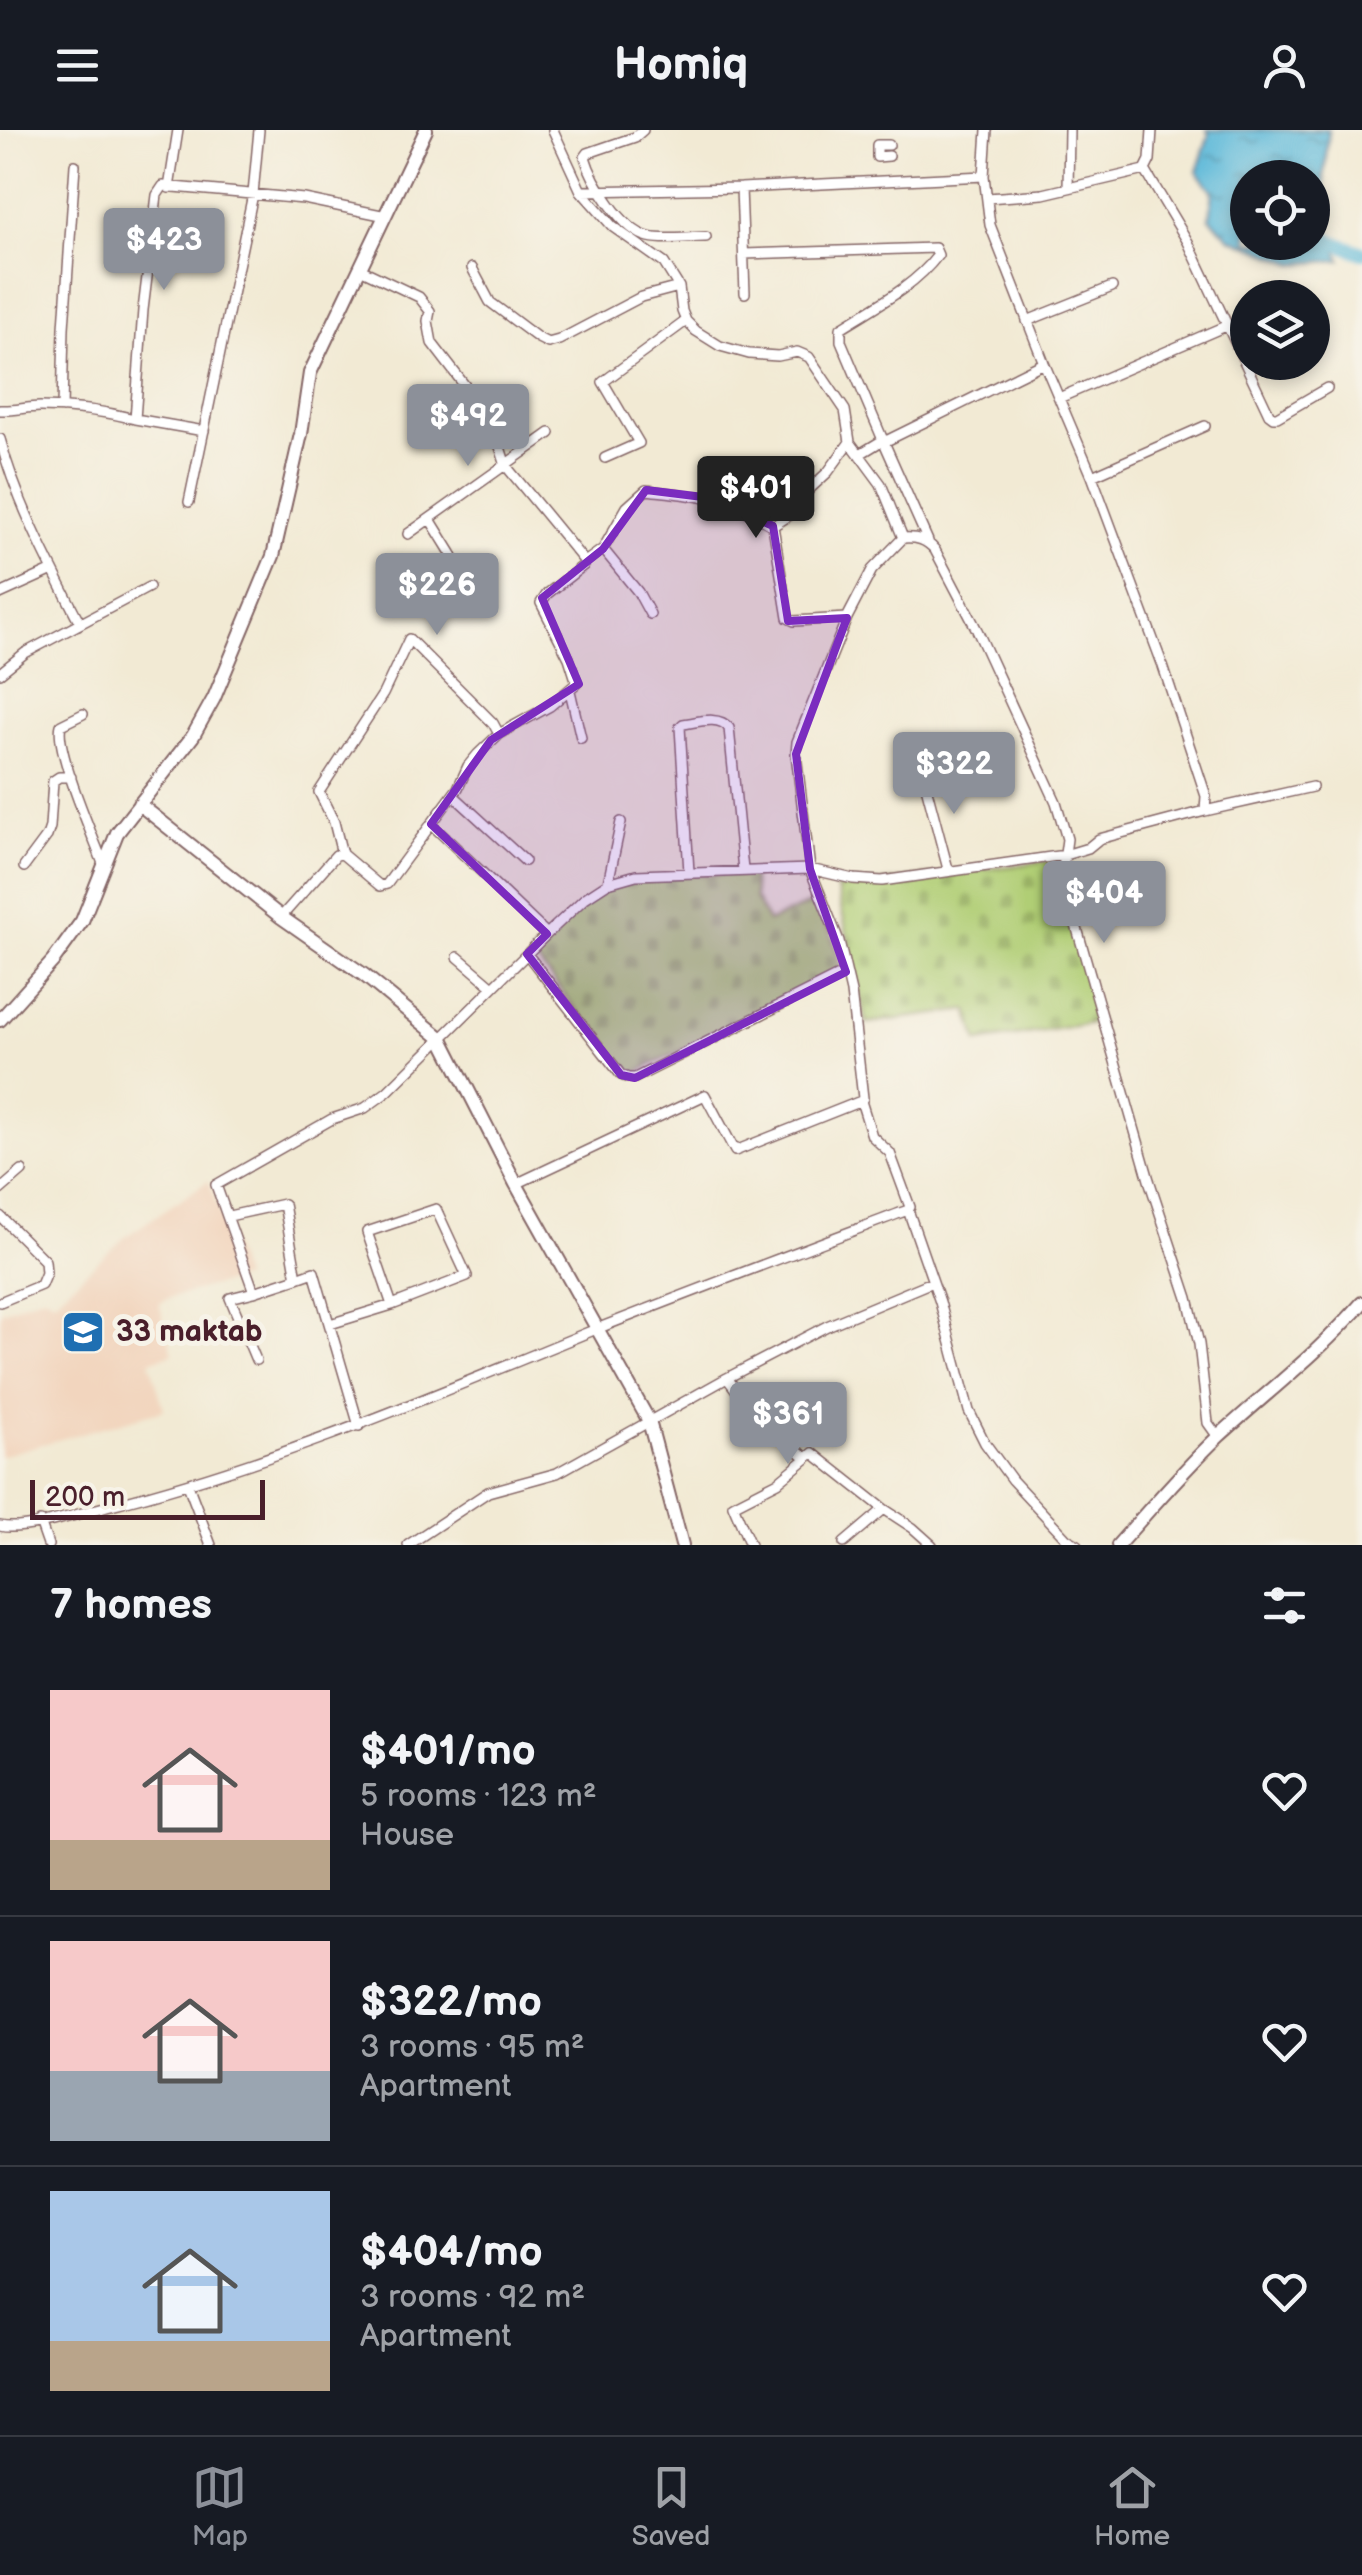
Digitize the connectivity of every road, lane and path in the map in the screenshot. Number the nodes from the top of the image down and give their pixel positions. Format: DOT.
graph roads {
  1 [pos="178,130"];
  2 [pos="260,130"];
  3 [pos="426,130"];
  4 [pos="553,130"];
  5 [pos="643,130"];
  6 [pos="987,130"];
  7 [pos="1069,130"];
  8 [pos="1152,130"];
  9 [pos="75,165"];
  10 [pos="1144,170"];
  11 [pos="984,176"];
  12 [pos="168,188"];
  13 [pos="740,188"];
  14 [pos="1068,188"];
  15 [pos="580,190"];
  16 [pos="604,192"];
  17 [pos="253,194"];
  18 [pos="988,198"];
  19 [pos="386,216"];
  20 [pos="706,237"];
  21 [pos="744,254"];
  22 [pos="472,268"];
  23 [pos="360,269"];
  24 [pos="679,287"];
  25 [pos="1112,287"];
  26 [pos="745,293"];
  27 [pos="686,321"];
  28 [pos="1027,321"];
  29 [pos="1228,326"];
  30 [pos="1044,363"];
  31 [pos="1326,388"];
  32 [pos="1059,398"];
  33 [pos="62,408"];
  34 [pos="0,410"];
  35 [pos="135,418"];
  36 [pos="1204,426"];
  37 [pos="204,431"];
  38 [pos="550,432"];
  39 [pos="0,439"];
  40 [pos="883,440"];
  41 [pos="850,442"];
  42 [pos="860,454"];
  43 [pos="605,458"];
  44 [pos="506,466"];
  45 [pos="1092,476"];
  46 [pos="189,502"];
  47 [pos="430,520"];
  48 [pos="773,526"];
  49 [pos="408,534"];
  50 [pos="903,538"];
  51 [pos="928,541"];
  52 [pos="603,549"];
  53 [pos="586,562"];
  54 [pos="53,570"];
  55 [pos="149,587"];
  56 [pos="0,594"];
  57 [pos="471,599"];
  58 [pos="650,614"];
  59 [pos="847,618"];
  60 [pos="78,625"];
  61 [pos="0,672"];
  62 [pos="570,691"];
  63 [pos="83,714"];
  64 [pos="500,734"];
  65 [pos="582,738"];
  66 [pos="923,775"];
  67 [pos="71,777"];
  68 [pos="1312,787"];
  69 [pos="452,795"];
  70 [pos="139,804"];
  71 [pos="1205,810"];
  72 [pos="621,822"];
  73 [pos="430,824"];
  74 [pos="342,854"];
  75 [pos="1066,854"];
  76 [pos="525,862"];
  77 [pos="24,866"];
  78 [pos="104,866"];
  79 [pos="810,868"];
  80 [pos="743,870"];
  81 [pos="948,870"];
  82 [pos="689,872"];
  83 [pos="608,883"];
  84 [pos="282,917"];
  85 [pos="547,934"];
  86 [pos="527,954"];
  87 [pos="458,957"];
  88 [pos="846,972"];
  89 [pos="494,988"];
  90 [pos="0,1020"];
  91 [pos="442,1039"];
  92 [pos="861,1102"];
  93 [pos="22,1171"];
  94 [pos="516,1184"];
  95 [pos="0,1190"];
  96 [pos="908,1210"];
  97 [pos="0,1216"];
  98 [pos="228,1216"];
  99 [pos="297,1278"];
  100 [pos="932,1282"];
  101 [pos="254,1292"];
  102 [pos="0,1302"];
  103 [pos="1362,1302"];
  104 [pos="392,1304"];
  105 [pos="330,1324"];
  106 [pos="596,1330"];
  107 [pos="256,1360"];
  108 [pos="727,1378"];
  109 [pos="649,1421"];
  110 [pos="359,1426"];
  111 [pos="1218,1437"];
  112 [pos="807,1458"];
  113 [pos="188,1485"];
  114 [pos="884,1510"];
  115 [pos="40,1522"];
  116 [pos="0,1526"];
  117 [pos="1125,1542"];
  118 [pos="844,1543"];
  119 [pos="48,1545"];
  120 [pos="211,1545"];
  121 [pos="408,1545"];
  122 [pos="682,1545"];
  123 [pos="750,1545"];
  124 [pos="932,1545"];
  125 [pos="1078,1545"];
  1 -- 12 [label="street"];
  2 -- 17 [label="street"];
  3 -- 19 [label="street"];
  4 -- 15 [label="street"];
  5 -- 16 [label="street"];
  6 -- 11 [label="street"];
  7 -- 14 [label="street"];
  8 -- 10 [label="street"];
  9 -- 33 [label="street"];
  10 -- 14 [label="street"];
  10 -- 29 [label="street"];
  11 -- 13 [label="street"];
  11 -- 18 [label="street"];
  12 -- 17 [label="street"];
  12 -- 35 [label="street"];
  13 -- 16 [label="street"];
  13 -- 21 [label="street"];
  14 -- 18 [label="street"];
  15 -- 16 [label="street"];
  15 -- 24 [label="street"];
  16 -- 20 [label="street"];
  17 -- 19 [label="street"];
  17 -- 37 [label="street"];
  18 -- 28 [label="street"];
  19 -- 23 [label="street"];
  21 -- 26 [label="street"];
  21 -- 40 [label="street"];
  22 -- 24 [label="street"];
  23 -- 44 [label="street"];
  23 -- 70 [label="street"];
  24 -- 27 [label="street"];
  25 -- 28 [label="street"];
  27 -- 41 [label="street"];
  27 -- 43 [label="street"];
  28 -- 30 [label="street"];
  29 -- 31 [label="street"];
  29 -- 32 [label="street"];
  30 -- 32 [label="street"];
  30 -- 40 [label="street"];
  32 -- 45 [label="street"];
  33 -- 34 [label="street"];
  33 -- 35 [label="street"];
  35 -- 37 [label="street"];
  36 -- 45 [label="street"];
  37 -- 46 [label="street"];
  38 -- 44 [label="street"];
  39 -- 54 [label="street"];
  40 -- 42 [label="street"];
  40 -- 51 [label="street"];
  41 -- 42 [label="street"];
  41 -- 48 [label="street"];
  42 -- 50 [label="street"];
  44 -- 47 [label="street"];
  44 -- 53 [label="street"];
  45 -- 71 [label="street"];
  47 -- 49 [label="street"];
  47 -- 57 [label="street"];
  48 -- 52 [label="street"];
  48 -- 59 [label="street"];
  50 -- 51 [label="street"];
  50 -- 59 [label="street"];
  51 -- 75 [label="street"];
  52 -- 53 [label="street"];
  52 -- 58 [label="street"];
  53 -- 62 [label="street"];
  54 -- 56 [label="street"];
  54 -- 60 [label="street"];
  55 -- 60 [label="street"];
  59 -- 79 [label="street"];
  60 -- 61 [label="street"];
  62 -- 64 [label="street"];
  62 -- 65 [label="street"];
  63 -- 67 [label="street"];
  64 -- 69 [label="street"];
  64 -- 74 [label="street"];
  66 -- 81 [label="street"];
  67 -- 77 [label="street"];
  67 -- 78 [label="street"];
  68 -- 71 [label="street"];
  69 -- 73 [label="street"];
  69 -- 76 [label="street"];
  70 -- 78 [label="street"];
  70 -- 84 [label="street"];
  71 -- 75 [label="street"];
  72 -- 83 [label="street"];
  73 -- 74 [label="street"];
  73 -- 85 [label="street"];
  74 -- 84 [label="street"];
  75 -- 81 [label="street"];
  75 -- 111 [label="street"];
  78 -- 90 [label="street"];
  79 -- 80 [label="street"];
  79 -- 81 [label="street"];
  79 -- 88 [label="street"];
  80 -- 82 [label="street"];
  80 -- 82 [label="street"];
  82 -- 83 [label="street"];
  83 -- 85 [label="street"];
  84 -- 91 [label="street"];
  85 -- 86 [label="street"];
  86 -- 88 [label="street"];
  86 -- 89 [label="street"];
  87 -- 89 [label="street"];
  88 -- 92 [label="street"];
  89 -- 91 [label="street"];
  91 -- 94 [label="street"];
  91 -- 98 [label="street"];
  92 -- 94 [label="street"];
  92 -- 96 [label="street"];
  93 -- 95 [label="street"];
  94 -- 106 [label="street"];
  96 -- 100 [label="street"];
  96 -- 106 [label="street"];
  97 -- 102 [label="street"];
  98 -- 99 [label="street"];
  98 -- 101 [label="street"];
  99 -- 101 [label="street"];
  99 -- 105 [label="street"];
  100 -- 108 [label="street"];
  100 -- 125 [label="street"];
  101 -- 107 [label="street"];
  103 -- 111 [label="street"];
  104 -- 104 [label="street"];
  104 -- 105 [label="street"];
  105 -- 110 [label="street"];
  106 -- 109 [label="street"];
  106 -- 110 [label="street"];
  108 -- 109 [label="street"];
  108 -- 112 [label="street"];
  109 -- 121 [label="street"];
  109 -- 122 [label="street"];
  110 -- 113 [label="street"];
  111 -- 117 [label="street"];
  112 -- 114 [label="street"];
  112 -- 123 [label="street"];
  113 -- 115 [label="street"];
  113 -- 120 [label="street"];
  114 -- 118 [label="street"];
  114 -- 124 [label="street"];
  115 -- 116 [label="street"];
  115 -- 119 [label="street"];
}
